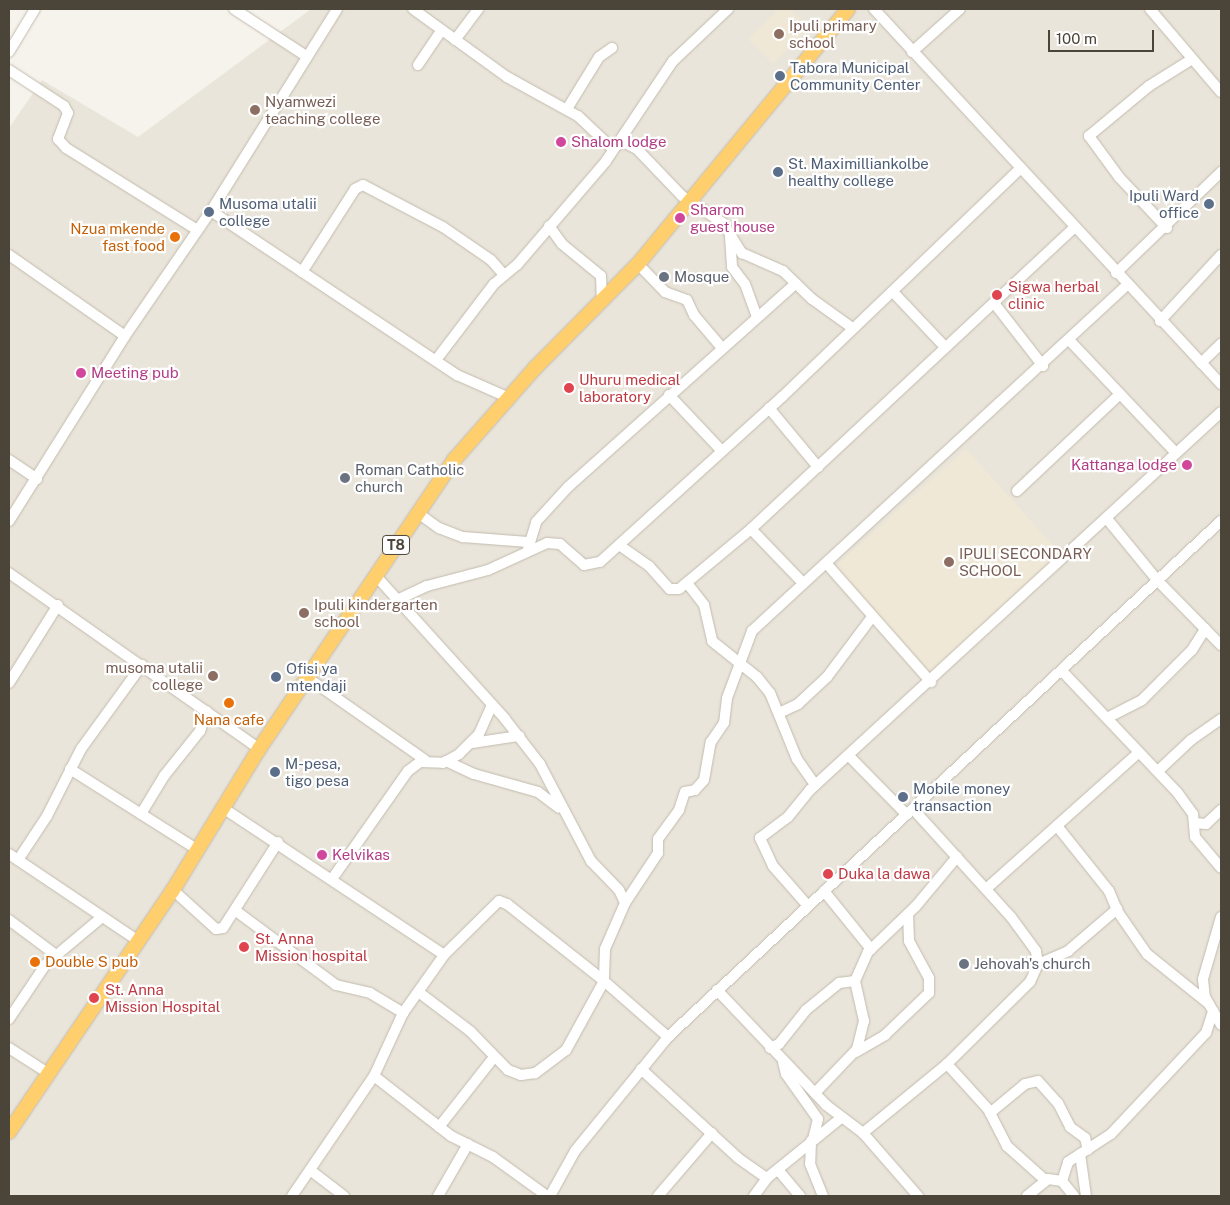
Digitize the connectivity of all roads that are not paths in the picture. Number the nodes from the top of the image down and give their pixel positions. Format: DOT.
graph roads {
  1 [pos="35,9"];
  2 [pos="234,9"];
  3 [pos="337,9"];
  4 [pos="413,9"];
  5 [pos="478,9"];
  6 [pos="728,9"];
  7 [pos="848,9"];
  8 [pos="874,9"];
  9 [pos="960,9"];
  10 [pos="1150,9"];
  11 [pos="714,13"];
  12 [pos="441,31"];
  13 [pos="455,40"];
  14 [pos="612,48"];
  15 [pos="9,52"];
  16 [pos="912,52"];
  17 [pos="306,56"];
  18 [pos="1192,59"];
  19 [pos="418,64"];
  20 [pos="9,70"];
  21 [pos="1221,92"];
  22 [pos="567,109"];
  23 [pos="616,146"];
  24 [pos="1020,169"];
  25 [pos="1221,172"];
  26 [pos="688,201"];
  27 [pos="211,211"];
  28 [pos="549,226"];
  29 [pos="1074,228"];
  30 [pos="1167,228"];
  31 [pos="197,230"];
  32 [pos="731,234"];
  33 [pos="9,255"];
  34 [pos="1221,255"];
  35 [pos="638,264"];
  36 [pos="302,272"];
  37 [pos="1116,273"];
  38 [pos="504,275"];
  39 [pos="795,284"];
  40 [pos="1128,285"];
  41 [pos="893,292"];
  42 [pos="602,302"];
  43 [pos="994,303"];
  44 [pos="757,316"];
  45 [pos="1160,321"];
  46 [pos="851,327"];
  47 [pos="125,336"];
  48 [pos="1070,340"];
  49 [pos="1221,344"];
  50 [pos="944,346"];
  51 [pos="722,348"];
  52 [pos="436,360"];
  53 [pos="1201,363"];
  54 [pos="1043,366"];
  55 [pos="1221,384"];
  56 [pos="1120,394"];
  57 [pos="669,395"];
  58 [pos="507,398"];
  59 [pos="769,408"];
  60 [pos="1221,412"];
  61 [pos="721,450"];
  62 [pos="1175,452"];
  63 [pos="9,460"];
  64 [pos="818,467"];
  65 [pos="37,479"];
  66 [pos="1017,491"];
  67 [pos="418,513"];
  68 [pos="1108,520"];
  69 [pos="9,521"];
  70 [pos="1220,526"];
  71 [pos="751,529"];
  72 [pos="618,545"];
  73 [pos="528,546"];
  74 [pos="826,563"];
  75 [pos="9,572"];
  76 [pos="376,576"];
  77 [pos="1158,581"];
  78 [pos="687,583"];
  79 [pos="803,584"];
  80 [pos="399,599"];
  81 [pos="58,606"];
  82 [pos="872,617"];
  83 [pos="1205,629"];
  84 [pos="1221,646"];
  85 [pos="741,663"];
  86 [pos="142,666"];
  87 [pos="1062,671"];
  88 [pos="308,678"];
  89 [pos="930,682"];
  90 [pos="9,683"];
  91 [pos="492,705"];
  92 [pos="207,711"];
  93 [pos="779,713"];
  94 [pos="1107,718"];
  95 [pos="1221,719"];
  96 [pos="518,736"];
  97 [pos="472,743"];
  98 [pos="259,749"];
  99 [pos="1140,752"];
  100 [pos="850,757"];
  101 [pos="425,760"];
  102 [pos="446,761"];
  103 [pos="70,769"];
  104 [pos="1159,770"];
  105 [pos="815,785"];
  106 [pos="223,808"];
  107 [pos="562,810"];
  108 [pos="1221,810"];
  109 [pos="910,812"];
  110 [pos="141,814"];
  111 [pos="1194,823"];
  112 [pos="1056,826"];
  113 [pos="278,842"];
  114 [pos="198,850"];
  115 [pos="9,854"];
  116 [pos="957,857"];
  117 [pos="18,860"];
  118 [pos="1221,868"];
  119 [pos="332,879"];
  120 [pos="173,890"];
  121 [pos="986,890"];
  122 [pos="824,891"];
  123 [pos="625,903"];
  124 [pos="808,906"];
  125 [pos="1117,909"];
  126 [pos="236,911"];
  127 [pos="908,914"];
  128 [pos="102,916"];
  129 [pos="1221,917"];
  130 [pos="9,920"];
  131 [pos="137,940"];
  132 [pos="871,949"];
  133 [pos="56,955"];
  134 [pos="444,956"];
  135 [pos="1038,964"];
  136 [pos="604,981"];
  137 [pos="855,981"];
  138 [pos="717,990"];
  139 [pos="420,993"];
  140 [pos="403,1013"];
  141 [pos="10,1014"];
  142 [pos="1217,1015"];
  143 [pos="668,1037"];
  144 [pos="9,1048"];
  145 [pos="770,1048"];
  146 [pos="856,1052"];
  147 [pos="494,1057"];
  148 [pos="784,1062"];
  149 [pos="948,1064"];
  150 [pos="641,1069"];
  151 [pos="48,1073"];
  152 [pos="374,1076"];
  153 [pos="816,1093"];
  154 [pos="990,1113"];
  155 [pos="13,1116"];
  156 [pos="841,1118"];
  157 [pos="439,1127"];
  158 [pos="9,1132"];
  159 [pos="712,1133"];
  160 [pos="863,1133"];
  161 [pos="811,1141"];
  162 [pos="468,1144"];
  163 [pos="1084,1152"];
  164 [pos="310,1170"];
  165 [pos="779,1171"];
  166 [pos="766,1178"];
  167 [pos="1045,1180"];
  168 [pos="1062,1181"];
  169 [pos="292,1196"];
  170 [pos="344,1196"];
  171 [pos="438,1196"];
  172 [pos="549,1196"];
  173 [pos="658,1196"];
  174 [pos="754,1196"];
  175 [pos="800,1196"];
  176 [pos="823,1196"];
  177 [pos="918,1196"];
  178 [pos="1027,1196"];
  179 [pos="1074,1196"];
  180 [pos="1086,1196"];
  1 -- 15 [label="street"];
  2 -- 17 [label="street"];
  3 -- 17 [label="street"];
  4 -- 12 [label="street"];
  5 -- 13 [label="street"];
  6 -- 11 [label="street"];
  7 -- 26 [label="highway, T8"];
  8 -- 16 [label="street"];
  9 -- 16 [label="street"];
  10 -- 18 [label="street"];
  11 -- 23 [label="street"];
  12 -- 13 [label="street"];
  12 -- 19 [label="street"];
  13 -- 22 [label="street"];
  14 -- 22 [label="street"];
  16 -- 24 [label="street"];
  17 -- 27 [label="street"];
  18 -- 21 [label="street"];
  18 -- 30 [label="street"];
  20 -- 31 [label="street"];
  22 -- 23 [label="street"];
  23 -- 26 [label="street"];
  23 -- 28 [label="street"];
  24 -- 29 [label="street"];
  24 -- 41 [label="street"];
  25 -- 30 [label="street"];
  26 -- 32 [label="street"];
  26 -- 35 [label="highway, T8"];
  27 -- 31 [label="street"];
  27 -- 36 [label="street"];
  28 -- 38 [label="street"];
  28 -- 42 [label="street"];
  29 -- 37 [label="street"];
  29 -- 43 [label="street"];
  30 -- 37 [label="street"];
  31 -- 47 [label="street"];
  32 -- 39 [label="street"];
  32 -- 44 [label="street"];
  33 -- 47 [label="street"];
  34 -- 45 [label="street"];
  35 -- 42 [label="highway, T8"];
  35 -- 51 [label="street"];
  36 -- 38 [label="street"];
  36 -- 52 [label="street"];
  37 -- 40 [label="street"];
  38 -- 52 [label="street"];
  39 -- 44 [label="street"];
  39 -- 46 [label="street"];
  40 -- 45 [label="street"];
  40 -- 48 [label="street"];
  41 -- 46 [label="street"];
  41 -- 50 [label="street"];
  42 -- 58 [label="highway, T8"];
  43 -- 50 [label="street"];
  43 -- 54 [label="street"];
  44 -- 51 [label="street"];
  45 -- 53 [label="street"];
  46 -- 59 [label="street"];
  47 -- 65 [label="street"];
  48 -- 54 [label="street"];
  48 -- 56 [label="street"];
  49 -- 53 [label="street"];
  50 -- 64 [label="street"];
  51 -- 57 [label="street"];
  52 -- 58 [label="street"];
  53 -- 55 [label="street"];
  54 -- 74 [label="street"];
  56 -- 62 [label="street"];
  56 -- 66 [label="street"];
  57 -- 61 [label="street"];
  57 -- 73 [label="street"];
  58 -- 67 [label="highway, T8"];
  59 -- 61 [label="street"];
  59 -- 64 [label="street"];
  60 -- 62 [label="street"];
  61 -- 72 [label="street"];
  62 -- 68 [label="street"];
  63 -- 65 [label="street"];
  64 -- 71 [label="street"];
  65 -- 69 [label="street"];
  67 -- 73 [label="street"];
  67 -- 76 [label="highway, T8"];
  68 -- 77 [label="street"];
  68 -- 89 [label="street"];
  70 -- 77 [label="street"];
  71 -- 78 [label="street"];
  71 -- 79 [label="street"];
  72 -- 73 [label="street"];
  72 -- 78 [label="street"];
  73 -- 80 [label="street"];
  74 -- 79 [label="street"];
  74 -- 82 [label="street"];
  75 -- 81 [label="street"];
  76 -- 80 [label="street"];
  76 -- 88 [label="highway, T8"];
  77 -- 83 [label="street"];
  77 -- 87 [label="street"];
  78 -- 85 [label="street"];
  79 -- 85 [label="street"];
  80 -- 91 [label="street"];
  81 -- 86 [label="street"];
  81 -- 90 [label="street"];
  82 -- 89 [label="street"];
  82 -- 93 [label="street"];
  83 -- 84 [label="street"];
  83 -- 94 [label="street"];
  85 -- 93 [label="street"];
  85 -- 123 [label="street"];
  86 -- 92 [label="street"];
  86 -- 103 [label="street"];
  87 -- 94 [label="street"];
  87 -- 109 [label="street"];
  88 -- 98 [label="highway, T8"];
  88 -- 101 [label="street"];
  89 -- 100 [label="street"];
  91 -- 96 [label="street"];
  91 -- 97 [label="street"];
  92 -- 98 [label="street"];
  92 -- 110 [label="street"];
  93 -- 105 [label="street"];
  94 -- 99 [label="street"];
  95 -- 104 [label="street"];
  96 -- 97 [label="street"];
  96 -- 107 [label="street"];
  97 -- 102 [label="street"];
  98 -- 106 [label="highway, T8"];
  99 -- 104 [label="street"];
  99 -- 112 [label="street"];
  100 -- 105 [label="street"];
  100 -- 109 [label="street"];
  101 -- 102 [label="street"];
  101 -- 119 [label="street"];
  102 -- 107 [label="street"];
  103 -- 110 [label="street"];
  103 -- 117 [label="street"];
  104 -- 111 [label="street"];
  105 -- 124 [label="street"];
  106 -- 113 [label="street"];
  106 -- 114 [label="highway, T8"];
  107 -- 123 [label="street"];
  108 -- 111 [label="street"];
  109 -- 116 [label="street"];
  109 -- 122 [label="street"];
  110 -- 114 [label="street"];
  111 -- 118 [label="street"];
  112 -- 121 [label="street"];
  112 -- 125 [label="street"];
  113 -- 119 [label="street"];
  113 -- 126 [label="street"];
  114 -- 120 [label="highway, T8"];
  115 -- 117 [label="street"];
  116 -- 121 [label="street"];
  116 -- 127 [label="street"];
  117 -- 128 [label="street"];
  119 -- 134 [label="street"];
  120 -- 126 [label="street"];
  120 -- 131 [label="highway, T8"];
  121 -- 135 [label="street"];
  122 -- 124 [label="street"];
  122 -- 132 [label="street"];
  123 -- 136 [label="street"];
  124 -- 138 [label="street"];
  125 -- 135 [label="street"];
  125 -- 142 [label="street"];
  126 -- 140 [label="street"];
  127 -- 132 [label="street"];
  127 -- 146 [label="street"];
  128 -- 131 [label="street"];
  128 -- 133 [label="street"];
  129 -- 142 [label="street"];
  130 -- 133 [label="street"];
  131 -- 151 [label="highway, T8"];
  132 -- 137 [label="street"];
  133 -- 141 [label="street"];
  134 -- 136 [label="street"];
  134 -- 139 [label="street"];
  135 -- 149 [label="street"];
  136 -- 143 [label="street"];
  136 -- 147 [label="street"];
  137 -- 145 [label="street"];
  137 -- 146 [label="street"];
  138 -- 143 [label="street"];
  138 -- 145 [label="street"];
  139 -- 140 [label="street"];
  139 -- 147 [label="street"];
  140 -- 152 [label="street"];
  142 -- 163 [label="street"];
  143 -- 150 [label="street"];
  144 -- 151 [label="street"];
  145 -- 148 [label="street"];
  146 -- 153 [label="street"];
  147 -- 157 [label="street"];
  148 -- 153 [label="street"];
  148 -- 161 [label="street"];
  149 -- 154 [label="street"];
  149 -- 160 [label="street"];
  150 -- 159 [label="street"];
  150 -- 172 [label="street"];
  151 -- 155 [label="highway, T8"];
  152 -- 157 [label="street"];
  152 -- 164 [label="street"];
  153 -- 156 [label="street"];
  154 -- 163 [label="street"];
  154 -- 167 [label="street"];
  155 -- 158 [label="highway, T8"];
  156 -- 160 [label="street"];
  156 -- 161 [label="street"];
  157 -- 162 [label="street"];
  159 -- 166 [label="street"];
  159 -- 173 [label="street"];
  160 -- 177 [label="street"];
  161 -- 165 [label="street"];
  161 -- 176 [label="street"];
  162 -- 171 [label="street"];
  162 -- 172 [label="street"];
  163 -- 168 [label="street"];
  163 -- 180 [label="street"];
  164 -- 169 [label="street"];
  164 -- 170 [label="street"];
  165 -- 166 [label="street"];
  165 -- 175 [label="street"];
  166 -- 174 [label="street"];
  167 -- 168 [label="street"];
  167 -- 178 [label="street"];
  168 -- 179 [label="street"];
}
